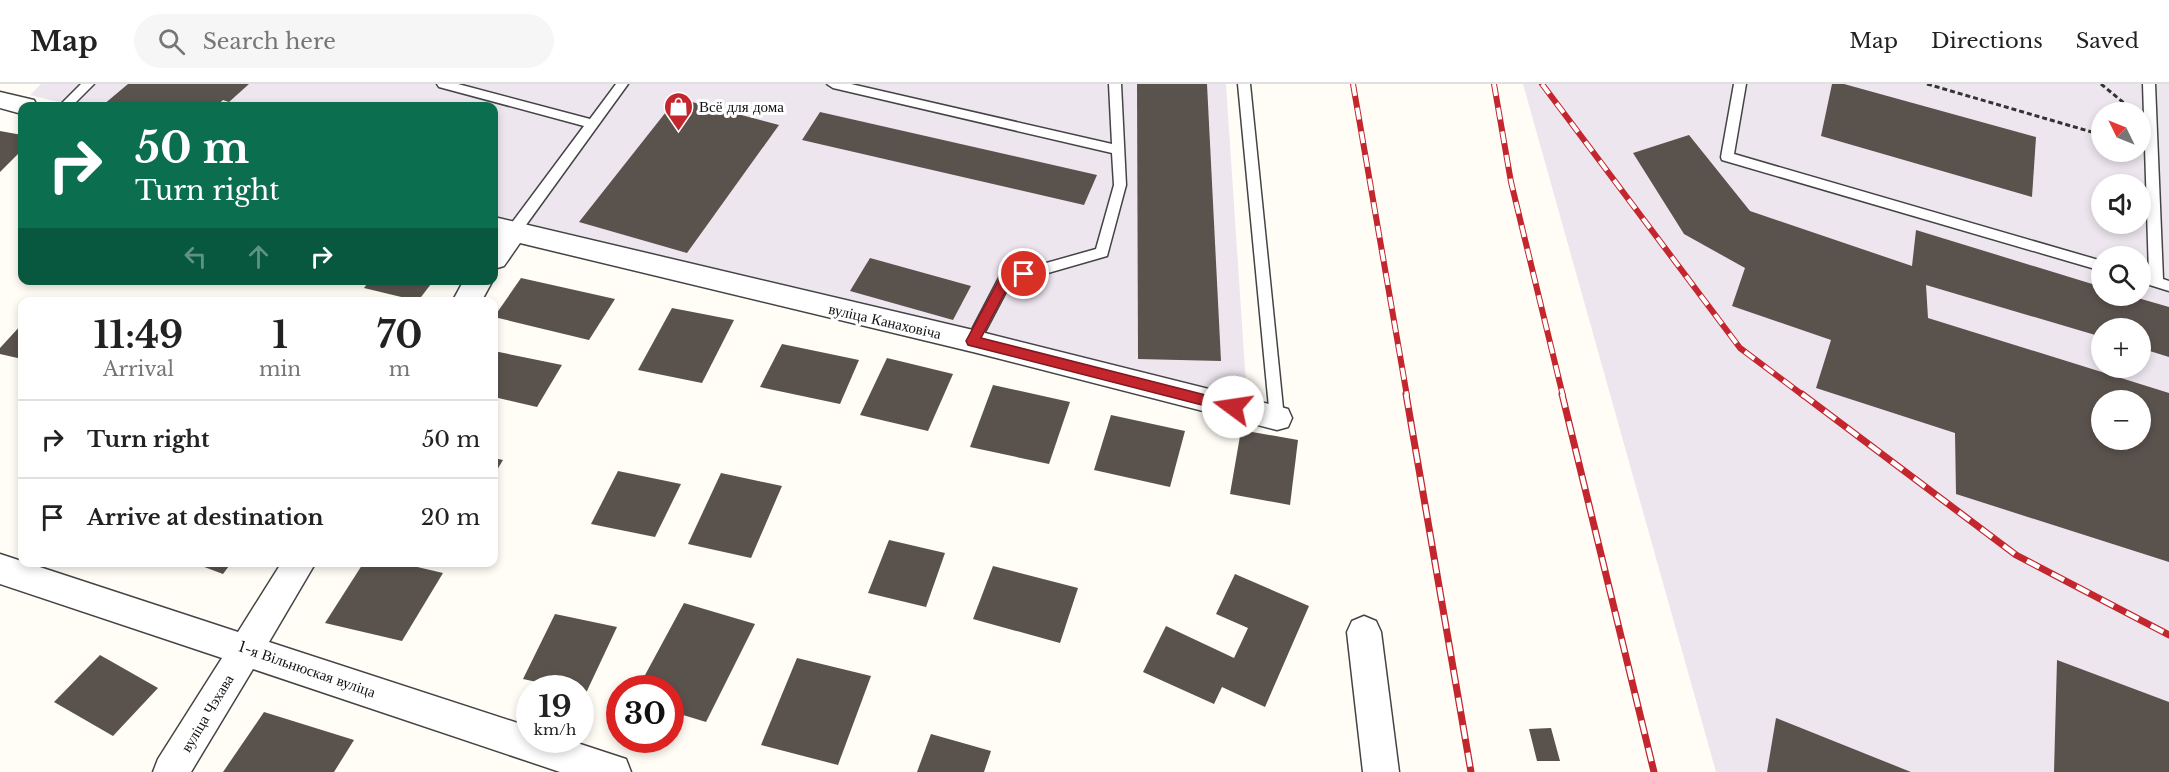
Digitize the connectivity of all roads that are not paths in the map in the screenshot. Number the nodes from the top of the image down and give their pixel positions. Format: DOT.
graph roads {
  1 [pos="88,84"];
  2 [pos="443,84"];
  3 [pos="622,84"];
  4 [pos="834,84"];
  5 [pos="1115,84"];
  6 [pos="1244,84"];
  7 [pos="1740,84"];
  8 [pos="2149,84"];
  9 [pos="0,100"];
  10 [pos="69,102"];
  11 [pos="18,104"];
  12 [pos="592,124"];
  13 [pos="1119,150"];
  14 [pos="503,229"];
  15 [pos="498,246"];
  16 [pos="2091,263"];
  17 [pos="2163,284"];
  18 [pos="973,341"];
  19 [pos="1277,418"];
  20 [pos="297,567"];
  21 [pos="0,569"];
  22 [pos="1364,632"];
  23 [pos="246,649"];
  24 [pos="171,772"];
  25 [pos="613,772"];
  26 [pos="1381,772"];
  1 -- 10 [label="lane"];
  2 -- 12 [label="lane"];
  3 -- 12 [label="lane"];
  4 -- 13 [label="lane"];
  5 -- 13 [label="lane"];
  6 -- 19 [label="lane"];
  7 -- 16 [label="lane"];
  8 -- 17 [label="lane"];
  9 -- 11 [label="street"];
  12 -- 14 [label="lane"];
  13 -- 18 [label="lane"];
  14 -- 15 [label="street"];
  14 -- 18 [label="street, вуліца Канаховіча"];
  18 -- 19 [label="street, вуліца Канаховіча"];
  20 -- 23 [label="street, вуліца Чэхава"];
  21 -- 23 [label="street, 1-я Вільнюская вуліца"];
  22 -- 26 [label="street"];
  23 -- 24 [label="street, вуліца Чэхава"];
  23 -- 25 [label="street, 1-я Вільнюская вуліца"];
}
